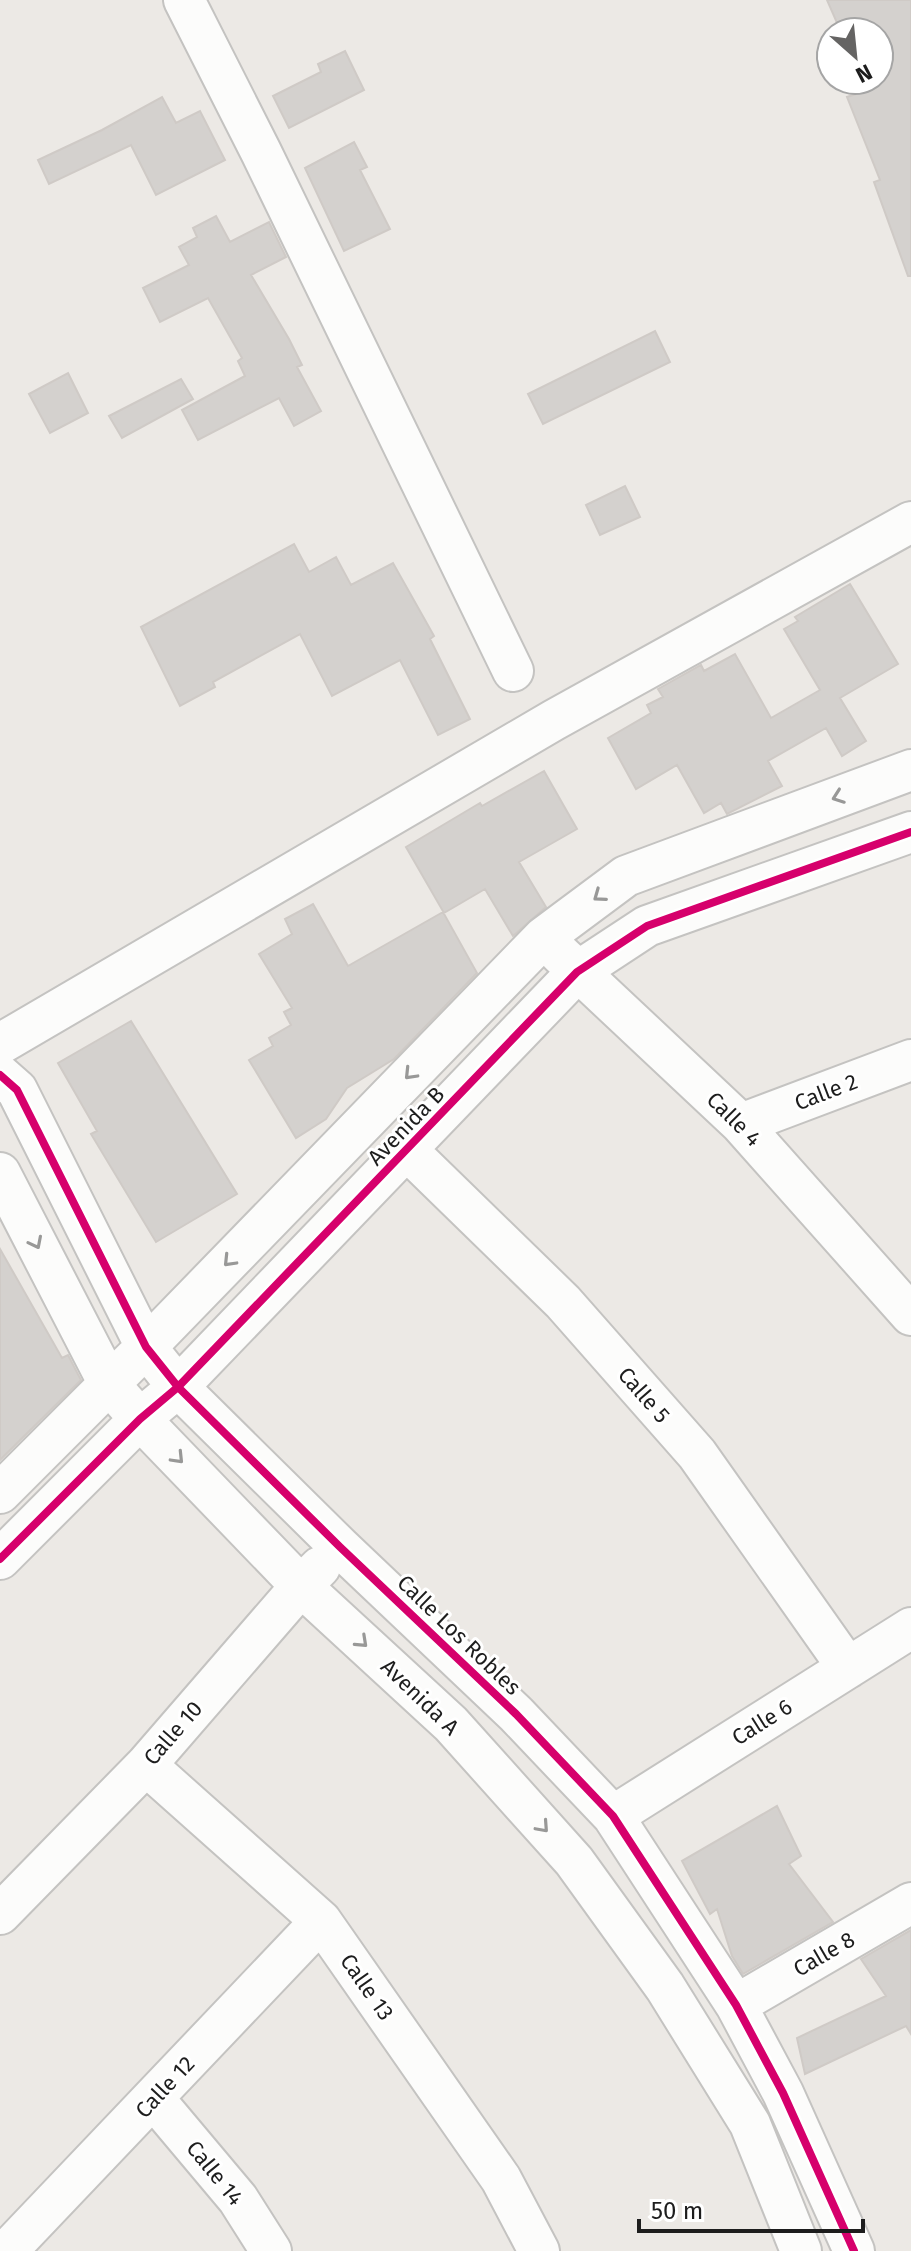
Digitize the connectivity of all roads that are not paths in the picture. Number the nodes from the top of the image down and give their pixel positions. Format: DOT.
graph roads {
  1 [pos="184,0"];
  2 [pos="911,522"];
  3 [pos="513,671"];
  4 [pos="911,770"];
  5 [pos="911,832"];
  6 [pos="544,937"];
  7 [pos="577,972"];
  8 [pos="0,1044"];
  9 [pos="911,1060"];
  10 [pos="0,1075"];
  11 [pos="741,1124"];
  12 [pos="408,1151"];
  13 [pos="0,1173"];
  14 [pos="911,1313"];
  15 [pos="146,1347"];
  16 [pos="109,1384"];
  17 [pos="178,1387"];
  18 [pos="140,1419"];
  19 [pos="0,1493"];
  20 [pos="340,1547"];
  21 [pos="0,1559"];
  22 [pos="301,1586"];
  23 [pos="911,1628"];
  24 [pos="848,1668"];
  25 [pos="146,1765"];
  26 [pos="613,1816"];
  27 [pos="911,1903"];
  28 [pos="0,1914"];
  29 [pos="321,1921"];
  30 [pos="736,2005"];
  31 [pos="154,2099"];
  32 [pos="7,2251"];
  33 [pos="271,2251"];
  34 [pos="539,2251"];
  35 [pos="801,2251"];
  36 [pos="854,2251"];
  1 -- 3 [label="street"];
  2 -- 8 [label="street"];
  4 -- 6 [label="street, Avenida B, one-way"];
  5 -- 7 [label="street, Avenida B"];
  6 -- 7 [label="street, Calle 4"];
  6 -- 15 [label="street, Avenida B, one-way"];
  7 -- 11 [label="street, Calle 4"];
  7 -- 12 [label="street, Avenida B"];
  9 -- 11 [label="street, Calle 2"];
  10 -- 15 [label="street, Calle Los Robles"];
  11 -- 14 [label="street, Calle 4"];
  12 -- 17 [label="street, Avenida B"];
  12 -- 24 [label="street, Calle 5"];
  13 -- 16 [label="street, Avenida A, one-way"];
  15 -- 16 [label="street, Avenida B"];
  15 -- 17 [label="street, Calle Los Robles"];
  16 -- 18 [label="street, Avenida A"];
  16 -- 19 [label="street, Avenida B"];
  17 -- 18 [label="street, Avenida B"];
  17 -- 20 [label="street, Calle Los Robles"];
  18 -- 21 [label="street, Avenida B"];
  18 -- 22 [label="street, Avenida A, one-way"];
  20 -- 22 [label="street, Calle 10"];
  20 -- 26 [label="street, Calle Los Robles"];
  22 -- 25 [label="street, Calle 10"];
  22 -- 35 [label="street, Avenida A, one-way"];
  23 -- 24 [label="street, Calle 6"];
  24 -- 26 [label="street, Calle 6"];
  25 -- 28 [label="street, Calle 10"];
  25 -- 29 [label="street, Calle 13"];
  26 -- 30 [label="street, Calle Los Robles"];
  27 -- 30 [label="street, Calle 8"];
  29 -- 31 [label="street, Calle 12"];
  29 -- 34 [label="street, Calle 13"];
  30 -- 36 [label="street, Calle Los Robles"];
  31 -- 32 [label="street, Calle 12"];
  31 -- 33 [label="street, Calle 14"];
}
